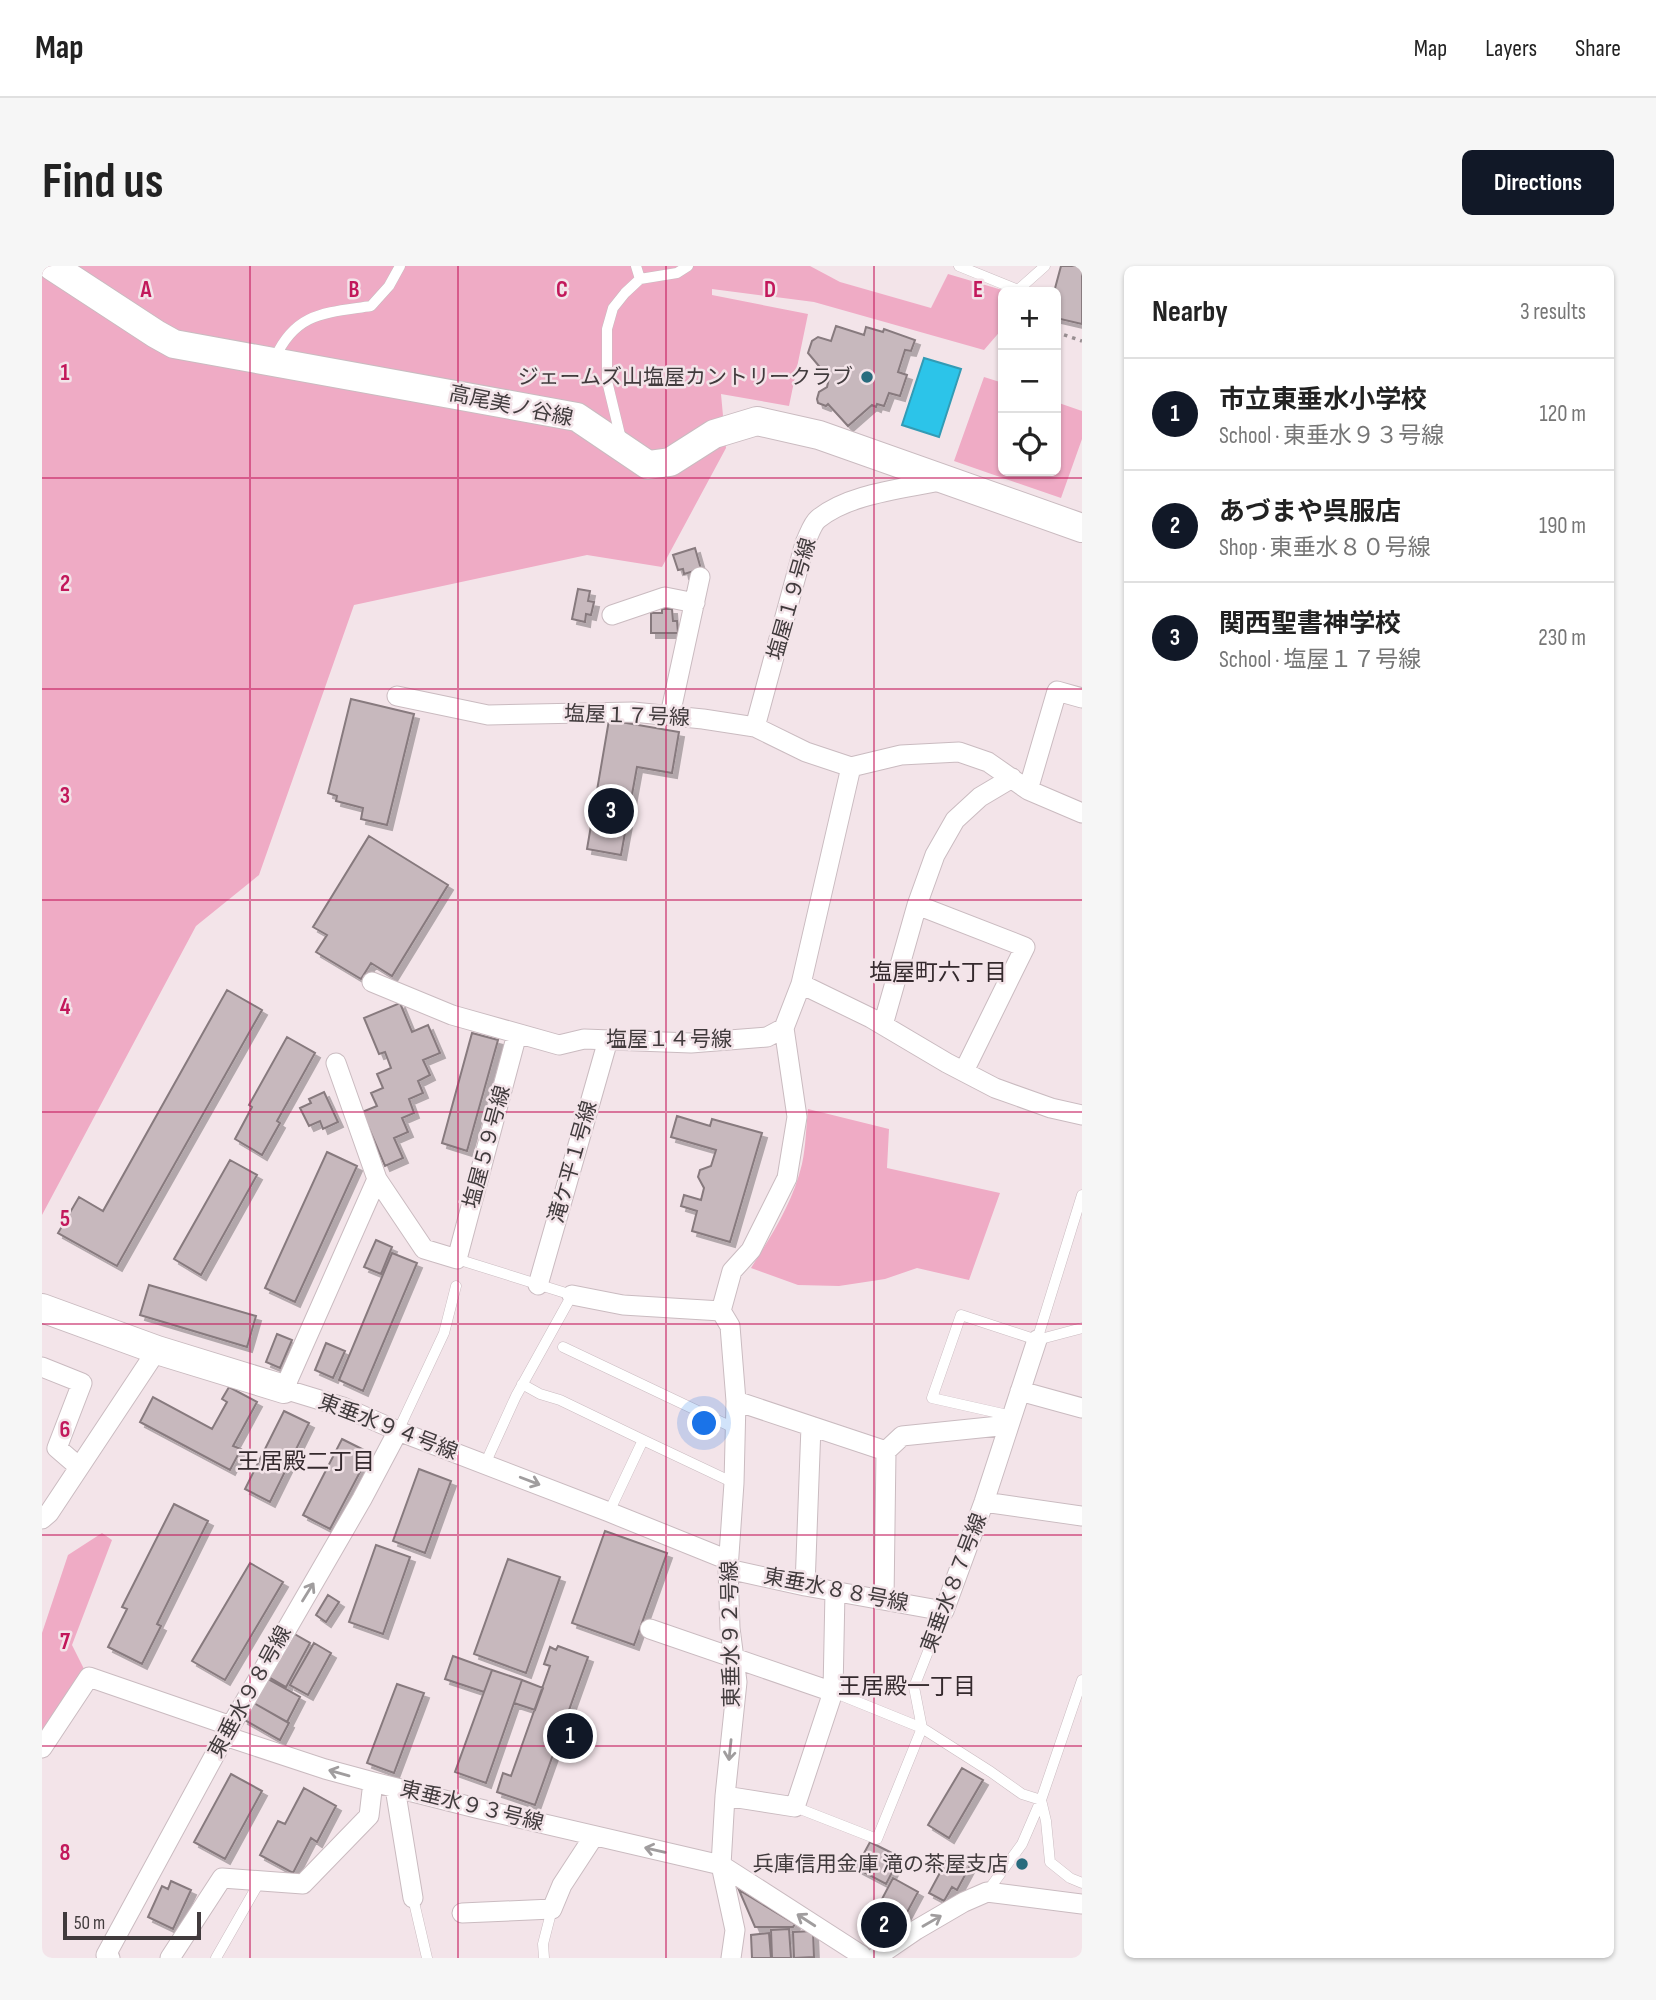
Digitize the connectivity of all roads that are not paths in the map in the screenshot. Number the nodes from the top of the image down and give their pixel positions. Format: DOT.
graph roads {
  1 [pos="52,266"];
  2 [pos="400,266"];
  3 [pos="636,266"];
  4 [pos="688,266"];
  5 [pos="959,266"];
  6 [pos="1045,266"];
  7 [pos="640,279"];
  8 [pos="273,362"];
  9 [pos="624,450"];
  10 [pos="943,480"];
  11 [pos="1082,528"];
  12 [pos="700,577"];
  13 [pos="695,603"];
  14 [pos="612,615"];
  15 [pos="397,696"];
  16 [pos="1082,698"];
  17 [pos="670,715"];
  18 [pos="755,727"];
  19 [pos="851,767"];
  20 [pos="1020,784"];
  21 [pos="1082,813"];
  22 [pos="917,905"];
  23 [pos="372,982"];
  24 [pos="801,984"];
  25 [pos="883,1025"];
  26 [pos="784,1028"];
  27 [pos="517,1034"];
  28 [pos="608,1040"];
  29 [pos="336,1063"];
  30 [pos="964,1071"];
  31 [pos="1082,1115"];
  32 [pos="377,1179"];
  33 [pos="1082,1195"];
  34 [pos="457,1259"];
  35 [pos="538,1285"];
  36 [pos="456,1286"];
  37 [pos="572,1295"];
  38 [pos="42,1308"];
  39 [pos="721,1311"];
  40 [pos="1082,1328"];
  41 [pos="1037,1340"];
  42 [pos="563,1347"];
  43 [pos="157,1350"];
  44 [pos="42,1367"];
  45 [pos="522,1384"];
  46 [pos="284,1389"];
  47 [pos="1020,1391"];
  48 [pos="736,1401"];
  49 [pos="1082,1408"];
  50 [pos="1011,1420"];
  51 [pos="811,1426"];
  52 [pos="736,1429"];
  53 [pos="398,1431"];
  54 [pos="643,1440"];
  55 [pos="886,1451"];
  56 [pos="485,1464"];
  57 [pos="79,1467"];
  58 [pos="734,1483"];
  59 [pos="984,1502"];
  60 [pos="609,1512"];
  61 [pos="1082,1516"];
  62 [pos="42,1520"];
  63 [pos="728,1565"];
  64 [pos="804,1586"];
  65 [pos="835,1591"];
  66 [pos="884,1600"];
  67 [pos="944,1611"];
  68 [pos="650,1629"];
  69 [pos="733,1657"];
  70 [pos="1082,1680"];
  71 [pos="834,1692"];
  72 [pos="922,1728"];
  73 [pos="228,1731"];
  74 [pos="42,1748"];
  75 [pos="373,1782"];
  76 [pos="395,1787"];
  77 [pos="725,1796"];
  78 [pos="1041,1800"];
  79 [pos="795,1807"];
  80 [pos="594,1836"];
  81 [pos="721,1865"];
  82 [pos="260,1881"];
  83 [pos="1082,1883"];
  84 [pos="987,1892"];
  85 [pos="413,1898"];
  86 [pos="1082,1904"];
  87 [pos="552,1909"];
  88 [pos="462,1913"];
  89 [pos="108,1957"];
  90 [pos="170,1958"];
  91 [pos="216,1958"];
  92 [pos="427,1958"];
  93 [pos="544,1958"];
  94 [pos="731,1958"];
  95 [pos="860,1958"];
  96 [pos="875,1958"];
  1 -- 8 [label="street, 高尾美ノ谷線"];
  2 -- 8 [label="lane"];
  3 -- 7 [label="lane"];
  4 -- 7 [label="lane"];
  5 -- 6 [label="lane"];
  7 -- 9 [label="lane"];
  8 -- 9 [label="street, 高尾美ノ谷線"];
  9 -- 10 [label="street, 高尾美ノ谷線"];
  10 -- 11 [label="street, 高尾美ノ谷線"];
  10 -- 18 [label="street, 塩屋１９号線"];
  12 -- 13 [label="street"];
  13 -- 14 [label="street"];
  13 -- 17 [label="street"];
  15 -- 17 [label="street, 塩屋１７号線"];
  16 -- 20 [label="street"];
  17 -- 18 [label="street, 塩屋１７号線"];
  18 -- 19 [label="street, 塩屋１７号線"];
  19 -- 20 [label="street"];
  19 -- 24 [label="street"];
  20 -- 21 [label="street"];
  20 -- 22 [label="street"];
  22 -- 25 [label="street"];
  22 -- 30 [label="street"];
  23 -- 27 [label="street, 塩屋１４号線"];
  24 -- 25 [label="street"];
  24 -- 26 [label="street"];
  25 -- 30 [label="street"];
  26 -- 28 [label="street, 塩屋１４号線"];
  26 -- 39 [label="street"];
  27 -- 28 [label="street, 塩屋１４号線"];
  27 -- 34 [label="street, 塩屋５９号線"];
  28 -- 35 [label="street, 滝ケ平１号線"];
  29 -- 32 [label="street"];
  30 -- 31 [label="street"];
  32 -- 34 [label="street"];
  32 -- 46 [label="street"];
  33 -- 41 [label="lane"];
  34 -- 35 [label="lane"];
  35 -- 37 [label="lane"];
  36 -- 53 [label="lane"];
  37 -- 39 [label="street"];
  37 -- 45 [label="lane"];
  38 -- 43 [label="street, 東垂水９４号線"];
  39 -- 48 [label="street, 東垂水９２号線"];
  40 -- 41 [label="lane"];
  41 -- 47 [label="street, 東垂水８７号線"];
  41 -- 50 [label="lane"];
  42 -- 52 [label="lane"];
  43 -- 46 [label="street, 東垂水９４号線"];
  43 -- 57 [label="street"];
  44 -- 57 [label="street"];
  45 -- 54 [label="lane"];
  45 -- 56 [label="lane"];
  46 -- 53 [label="street, 東垂水９４号線"];
  47 -- 49 [label="street"];
  47 -- 50 [label="street, 東垂水８７号線"];
  48 -- 51 [label="street"];
  48 -- 52 [label="street, 東垂水９２号線"];
  50 -- 55 [label="street"];
  50 -- 59 [label="street, 東垂水８７号線"];
  51 -- 55 [label="street"];
  51 -- 64 [label="street"];
  52 -- 58 [label="street, 東垂水９２号線"];
  53 -- 56 [label="street, 東垂水９４号線"];
  73 -- 53 [label="street, 東垂水９８号線, one-way"];
  54 -- 58 [label="lane"];
  54 -- 60 [label="lane"];
  55 -- 66 [label="street"];
  56 -- 60 [label="street, 東垂水９４号線, one-way"];
  57 -- 62 [label="street"];
  58 -- 63 [label="street, 東垂水９２号線"];
  59 -- 61 [label="street"];
  59 -- 67 [label="street, 東垂水８７号線"];
  60 -- 63 [label="street, 東垂水９４号線"];
  63 -- 64 [label="street, 東垂水８８号線"];
  63 -- 69 [label="street, 東垂水９２号線"];
  64 -- 65 [label="street, 東垂水８８号線"];
  65 -- 66 [label="street, 東垂水８８号線"];
  65 -- 71 [label="street"];
  66 -- 67 [label="street, 東垂水８８号線"];
  67 -- 72 [label="lane, 東垂水８７号線"];
  68 -- 69 [label="street"];
  69 -- 71 [label="street"];
  69 -- 77 [label="street, 東垂水９２号線, one-way"];
  70 -- 78 [label="lane"];
  71 -- 72 [label="lane"];
  71 -- 79 [label="street"];
  72 -- 78 [label="lane"];
  72 -- 79 [label="lane"];
  73 -- 74 [label="street, 東垂水９３号線"];
  75 -- 73 [label="street, 東垂水９３号線, one-way"];
  73 -- 89 [label="street, 東垂水９８号線"];
  75 -- 76 [label="street, 東垂水９３号線"];
  75 -- 82 [label="street"];
  76 -- 80 [label="street, 東垂水９３号線"];
  76 -- 85 [label="street"];
  77 -- 79 [label="street"];
  77 -- 81 [label="street, 東垂水９２号線"];
  78 -- 83 [label="lane"];
  78 -- 84 [label="lane"];
  81 -- 80 [label="street, 東垂水９３号線, one-way"];
  80 -- 87 [label="street"];
  81 -- 94 [label="street, 東垂水９２号線"];
  95 -- 81 [label="street, one-way"];
  82 -- 90 [label="street"];
  82 -- 91 [label="lane"];
  84 -- 86 [label="street"];
  96 -- 84 [label="street, one-way"];
  85 -- 92 [label="lane"];
  87 -- 88 [label="street"];
  87 -- 93 [label="lane"];
}
